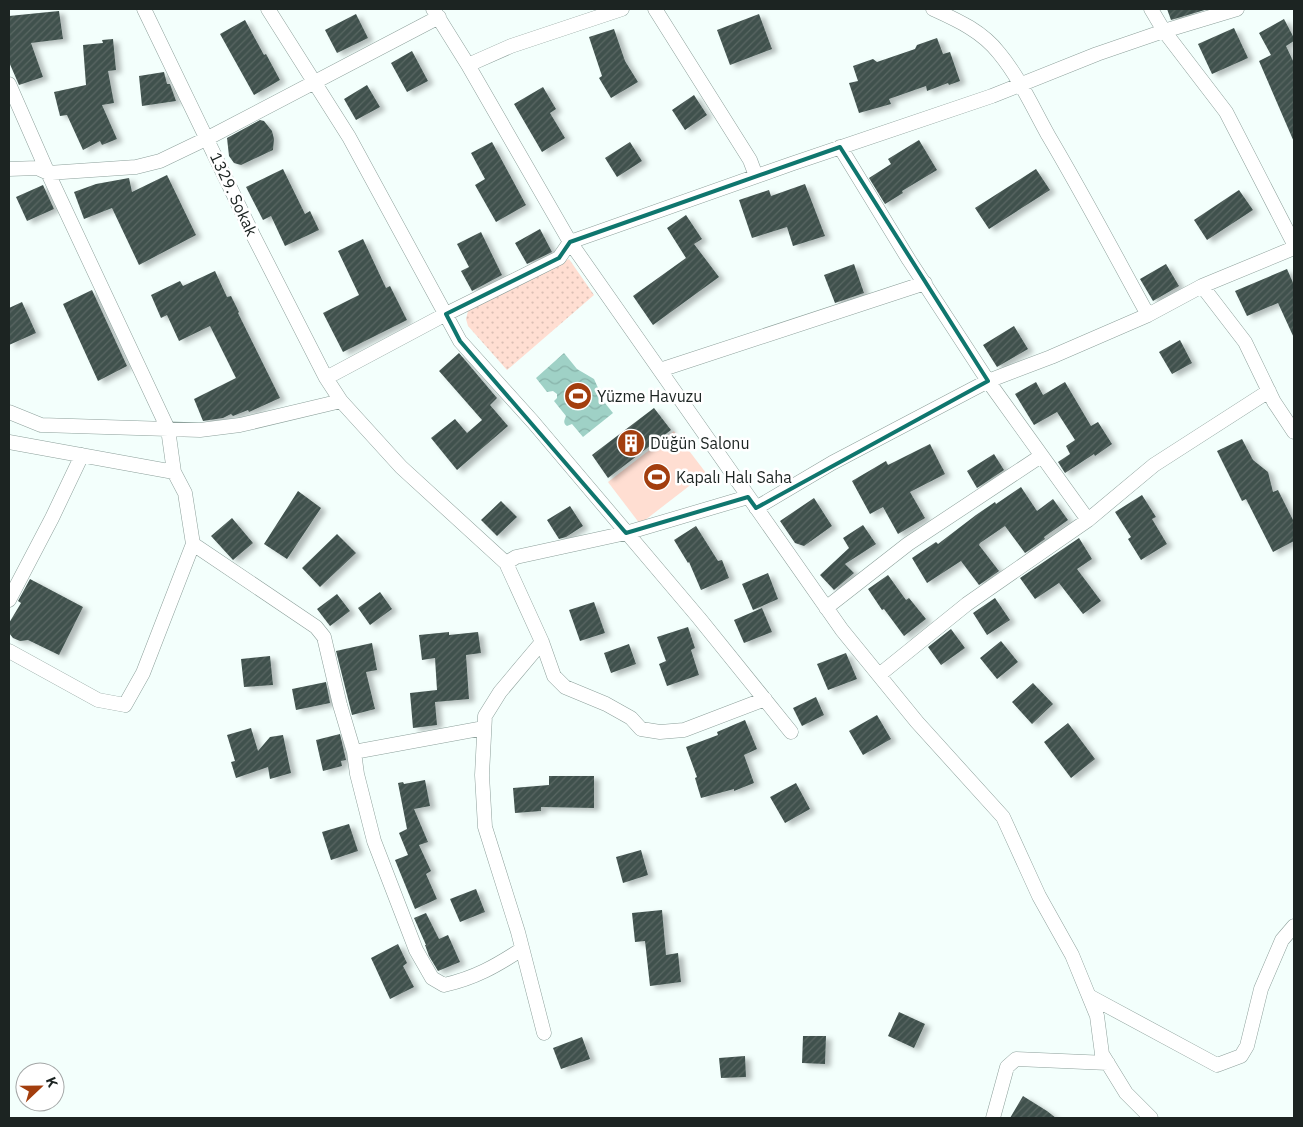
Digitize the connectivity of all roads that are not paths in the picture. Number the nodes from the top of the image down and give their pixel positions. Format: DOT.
graph roads {
  1 [pos="144,9"];
  2 [pos="268,9"];
  3 [pos="622,9"];
  4 [pos="655,9"];
  5 [pos="933,9"];
  6 [pos="1151,9"];
  7 [pos="1238,9"];
  8 [pos="436,13"];
  9 [pos="1164,31"];
  10 [pos="468,65"];
  11 [pos="315,81"];
  12 [pos="9,84"];
  13 [pos="1020,84"];
  14 [pos="208,138"];
  15 [pos="840,147"];
  16 [pos="9,169"];
  17 [pos="48,172"];
  18 [pos="756,176"];
  19 [pos="570,242"];
  20 [pos="1294,244"];
  21 [pos="1294,248"];
  22 [pos="925,283"];
  23 [pos="1202,286"];
  24 [pos="446,314"];
  25 [pos="1148,315"];
  26 [pos="660,370"];
  27 [pos="326,378"];
  28 [pos="988,381"];
  29 [pos="1269,391"];
  30 [pos="341,401"];
  31 [pos="9,412"];
  32 [pos="168,429"];
  33 [pos="1294,432"];
  34 [pos="9,442"];
  35 [pos="82,455"];
  36 [pos="1041,456"];
  37 [pos="174,472"];
  38 [pos="752,502"];
  39 [pos="1088,520"];
  40 [pos="626,533"];
  41 [pos="193,544"];
  42 [pos="506,563"];
  43 [pos="9,600"];
  44 [pos="826,608"];
  45 [pos="542,642"];
  46 [pos="9,651"];
  47 [pos="879,674"];
  48 [pos="765,700"];
  49 [pos="484,728"];
  50 [pos="790,732"];
  51 [pos="354,752"];
  52 [pos="1294,926"];
  53 [pos="522,949"];
  54 [pos="1089,996"];
  55 [pos="544,1033"];
  56 [pos="1105,1058"];
  57 [pos="992,1118"];
  58 [pos="1150,1118"];
  1 -- 14 [label="street, 1329. Sokak"];
  2 -- 11 [label="street"];
  3 -- 10 [label="street"];
  4 -- 18 [label="street"];
  5 -- 13 [label="street"];
  6 -- 9 [label="street"];
  7 -- 9 [label="street"];
  8 -- 10 [label="street"];
  8 -- 11 [label="street"];
  9 -- 13 [label="street"];
  9 -- 20 [label="street"];
  10 -- 19 [label="street"];
  11 -- 14 [label="street"];
  11 -- 24 [label="street"];
  12 -- 17 [label="street"];
  13 -- 15 [label="street"];
  13 -- 25 [label="street"];
  14 -- 17 [label="street"];
  14 -- 27 [label="street, 1329. Sokak"];
  15 -- 18 [label="street"];
  15 -- 22 [label="street"];
  16 -- 17 [label="street"];
  17 -- 32 [label="street"];
  18 -- 19 [label="street"];
  19 -- 24 [label="street"];
  19 -- 26 [label="street"];
  21 -- 23 [label="street"];
  22 -- 26 [label="street"];
  22 -- 28 [label="street"];
  23 -- 25 [label="street"];
  23 -- 29 [label="street"];
  24 -- 27 [label="street"];
  24 -- 40 [label="street"];
  25 -- 28 [label="street"];
  26 -- 38 [label="street"];
  27 -- 30 [label="street, 1329. Sokak"];
  28 -- 36 [label="street"];
  28 -- 38 [label="street"];
  29 -- 33 [label="street"];
  29 -- 39 [label="street"];
  30 -- 32 [label="street"];
  30 -- 42 [label="street, 1329. Sokak"];
  31 -- 32 [label="street"];
  32 -- 37 [label="street"];
  34 -- 35 [label="street"];
  35 -- 37 [label="street"];
  35 -- 43 [label="street"];
  36 -- 39 [label="street"];
  36 -- 44 [label="street"];
  37 -- 41 [label="street"];
  38 -- 40 [label="street"];
  38 -- 44 [label="street"];
  39 -- 47 [label="street"];
  40 -- 42 [label="street"];
  40 -- 48 [label="street"];
  41 -- 46 [label="street"];
  41 -- 51 [label="street"];
  42 -- 45 [label="street"];
  44 -- 47 [label="street"];
  45 -- 48 [label="street"];
  45 -- 49 [label="street"];
  47 -- 54 [label="street"];
  48 -- 50 [label="street"];
  49 -- 51 [label="street"];
  49 -- 53 [label="street"];
  51 -- 53 [label="street"];
  52 -- 54 [label="street"];
  53 -- 55 [label="street"];
  54 -- 56 [label="street"];
  56 -- 57 [label="street"];
  56 -- 58 [label="street"];
}
